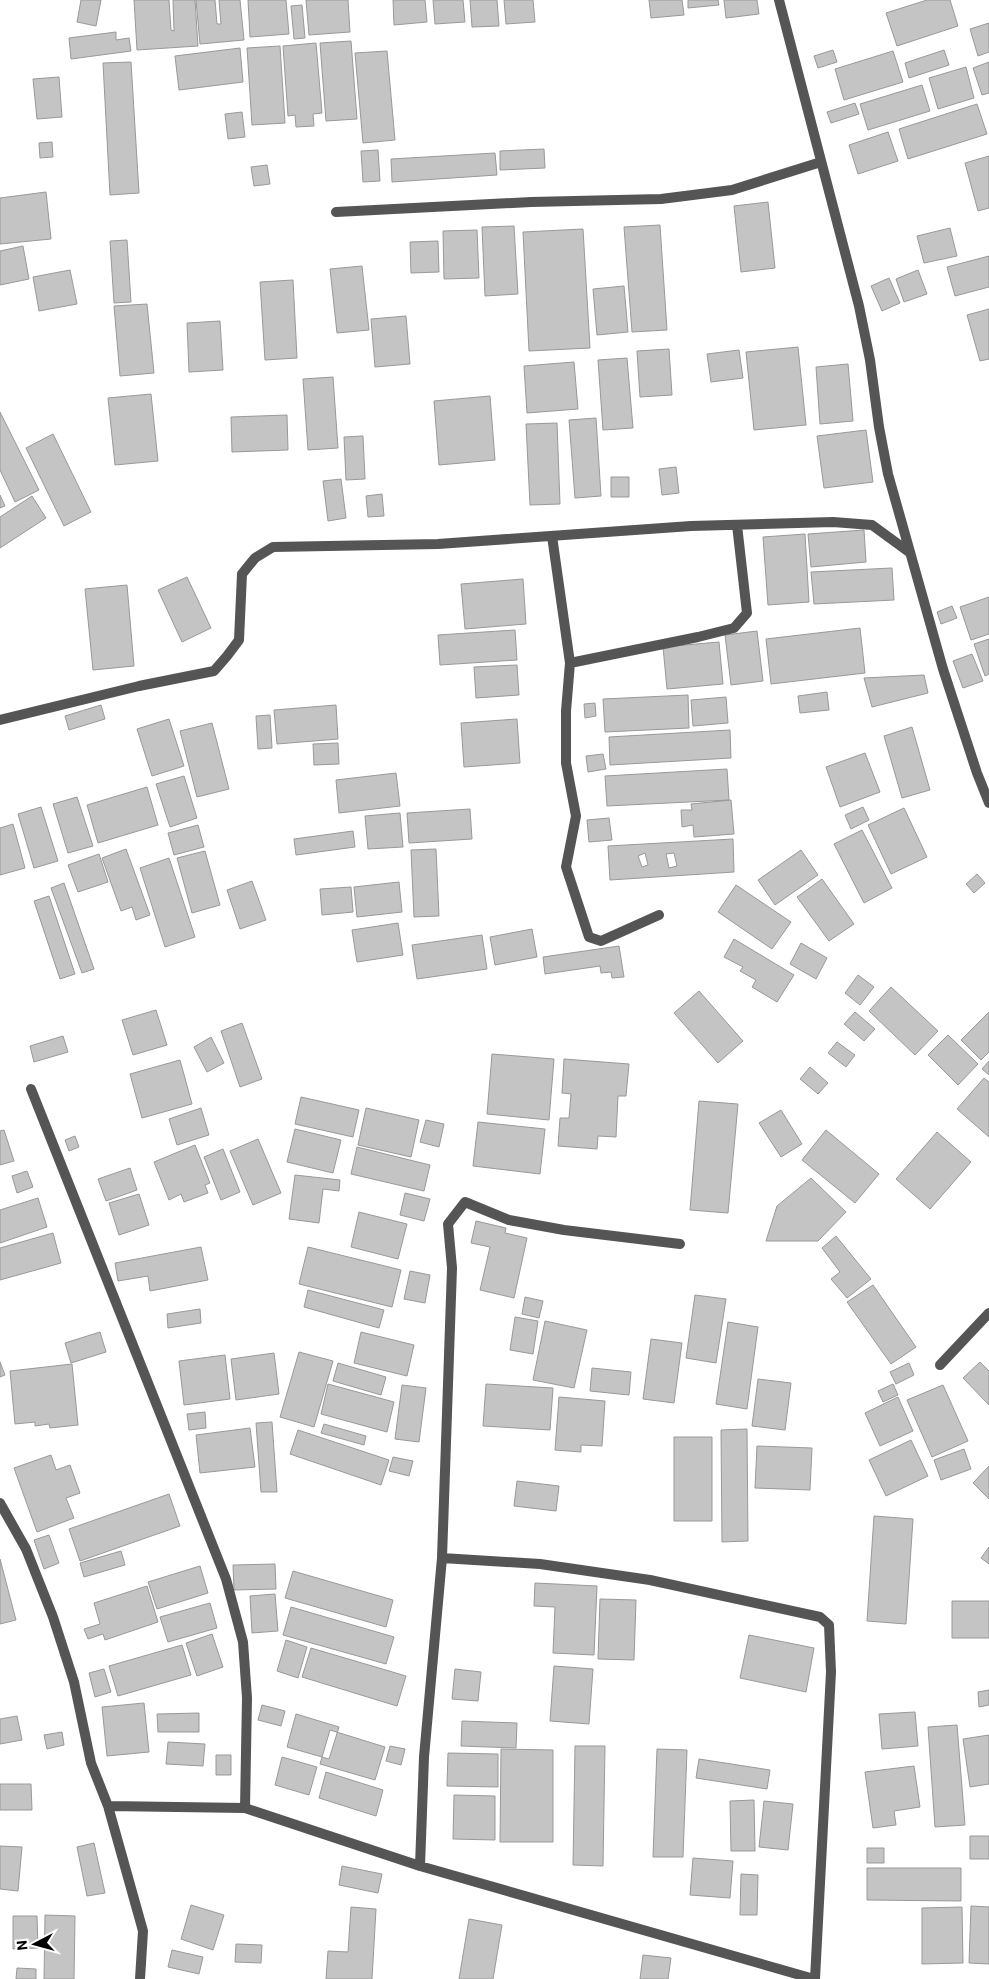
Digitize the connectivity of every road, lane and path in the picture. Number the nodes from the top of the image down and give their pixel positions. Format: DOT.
graph roads {
  1 [pos="779,0"];
  2 [pos="821,162"];
  3 [pos="336,212"];
  4 [pos="737,525"];
  5 [pos="552,536"];
  6 [pos="909,552"];
  7 [pos="570,663"];
  8 [pos="0,720"];
  9 [pos="989,803"];
  10 [pos="660,916"];
  11 [pos="31,1089"];
  12 [pos="680,1244"];
  13 [pos="989,1312"];
  14 [pos="940,1366"];
  15 [pos="0,1503"];
  16 [pos="442,1558"];
  17 [pos="108,1806"];
  18 [pos="245,1808"];
  19 [pos="420,1866"];
  20 [pos="140,1979"];
  21 [pos="814,1979"];
  1 -- 2 [label="street"];
  2 -- 3 [label="street"];
  2 -- 6 [label="street"];
  4 -- 5 [label="street"];
  4 -- 6 [label="street"];
  4 -- 7 [label="street"];
  5 -- 7 [label="street"];
  5 -- 8 [label="street"];
  6 -- 9 [label="street"];
  7 -- 10 [label="street"];
  11 -- 18 [label="street"];
  12 -- 16 [label="street"];
  13 -- 14 [label="street"];
  15 -- 17 [label="street"];
  16 -- 19 [label="street"];
  16 -- 21 [label="street"];
  17 -- 18 [label="street"];
  17 -- 20 [label="street"];
  18 -- 19 [label="street"];
  19 -- 21 [label="street"];
}
